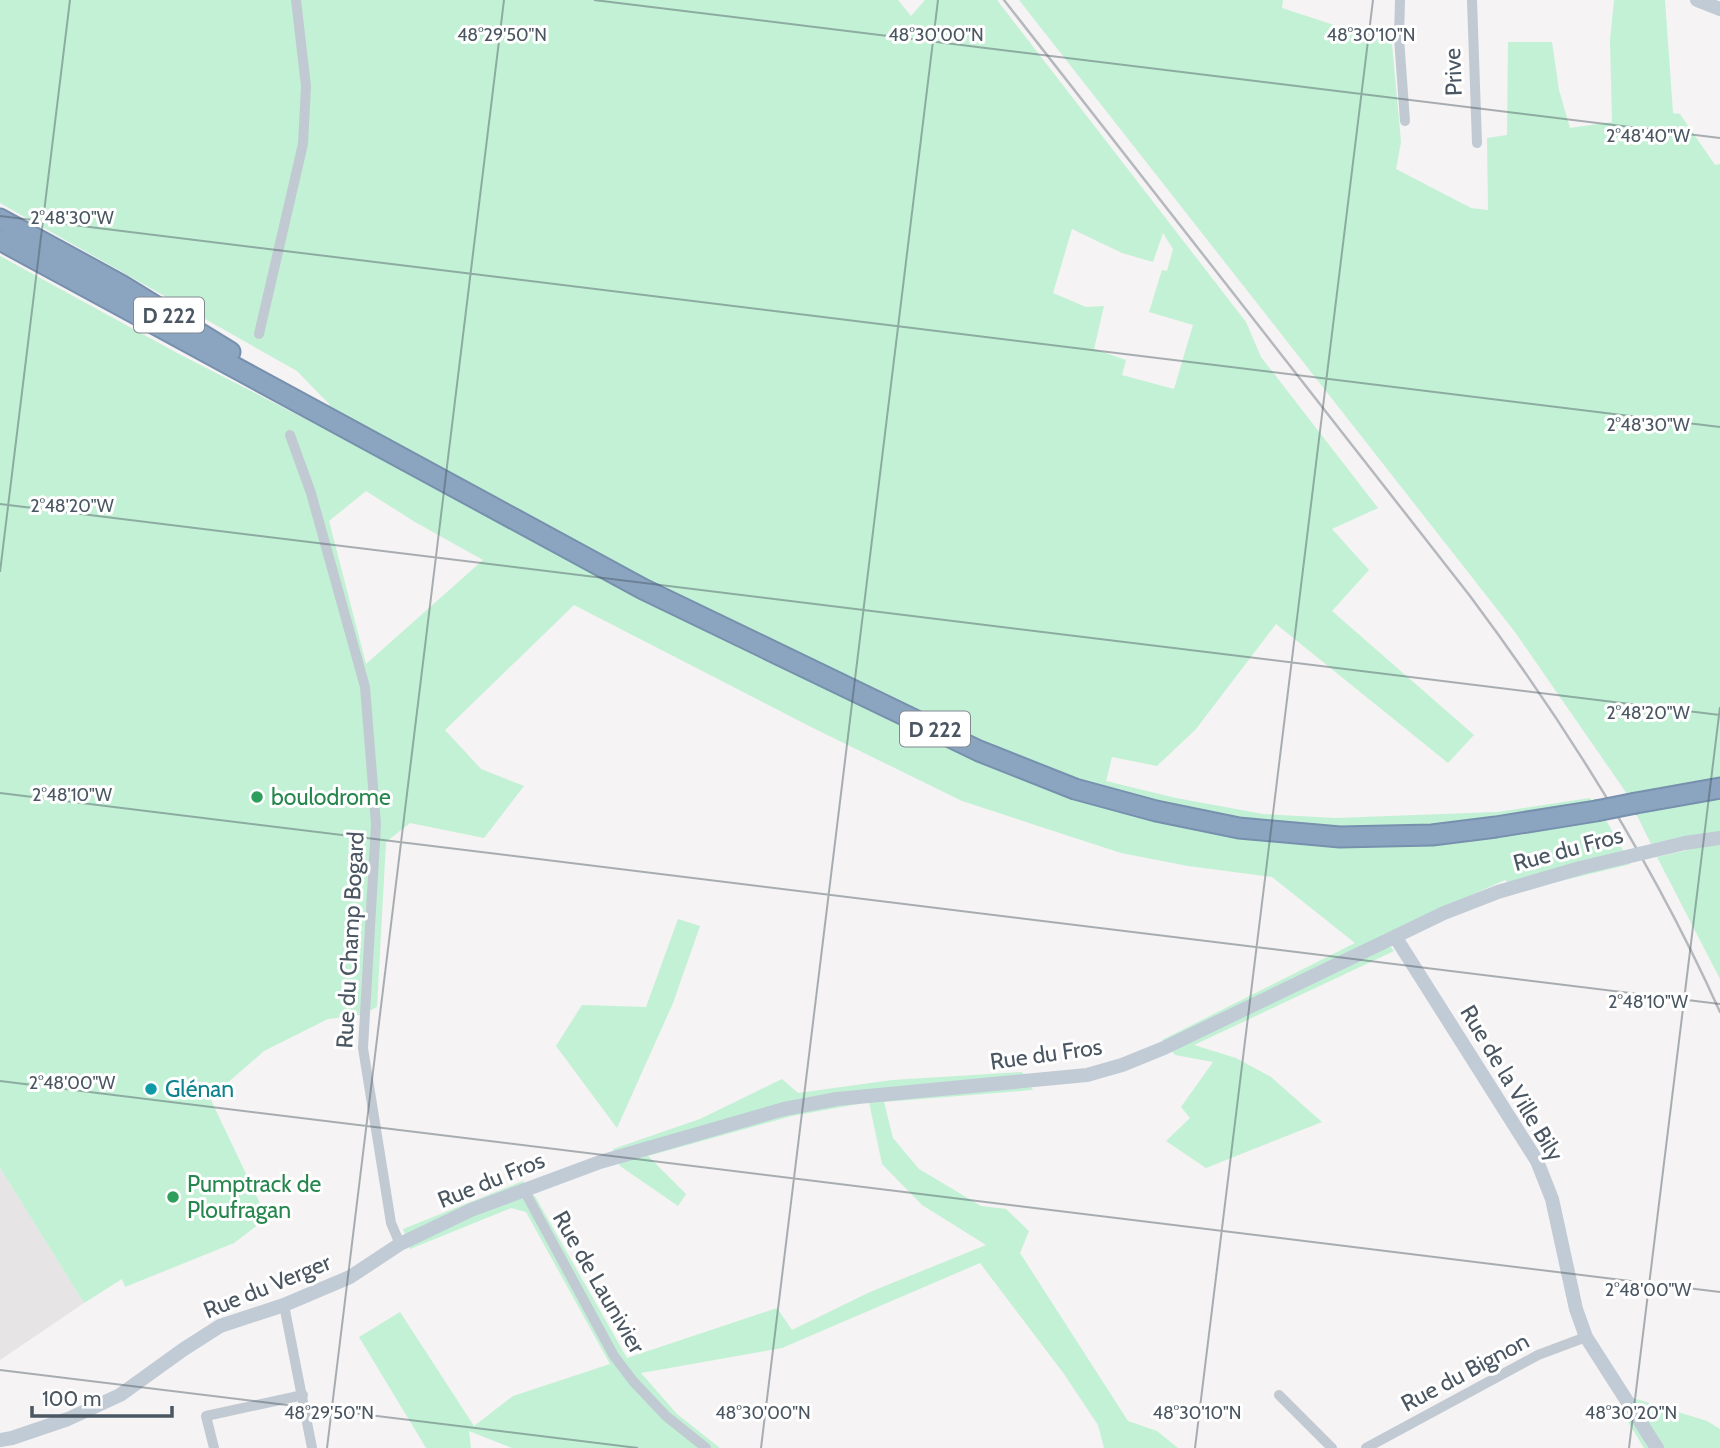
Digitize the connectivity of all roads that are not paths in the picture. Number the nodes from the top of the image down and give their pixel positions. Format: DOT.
graph roads {
  1 [pos="296,0"];
  2 [pos="1400,0"];
  3 [pos="1472,0"];
  4 [pos="1701,1"];
  5 [pos="1720,9"];
  6 [pos="1405,121"];
  7 [pos="1476,143"];
  8 [pos="1,224"];
  9 [pos="0,246"];
  10 [pos="50,268"];
  11 [pos="259,334"];
  12 [pos="330,418"];
  13 [pos="290,435"];
  14 [pos="1720,788"];
  15 [pos="1720,838"];
  16 [pos="1396,938"];
  17 [pos="524,1190"];
  18 [pos="400,1244"];
  19 [pos="284,1305"];
  20 [pos="1586,1337"];
  21 [pos="303,1395"];
  22 [pos="1279,1395"];
  23 [pos="9,1442"];
  24 [pos="214,1448"];
  25 [pos="312,1448"];
  26 [pos="706,1448"];
  27 [pos="1332,1448"];
  28 [pos="1366,1448"];
  29 [pos="1657,1448"];
  1 -- 11 [label="street"];
  2 -- 6 [label="street"];
  3 -- 7 [label="street, Prive"];
  4 -- 5 [label="street"];
  8 -- 10 [label="highway, D 222"];
  8 -- 12 [label="highway, D 222"];
  9 -- 10 [label="highway"];
  10 -- 12 [label="highway, D 222"];
  12 -- 14 [label="highway, D 222, bridge"];
  13 -- 18 [label="street, Rue du Champ Bogard"];
  15 -- 16 [label="street, Rue du Fros, bridge"];
  16 -- 17 [label="street, Rue du Fros"];
  16 -- 20 [label="street, Rue de la Ville Bily"];
  17 -- 18 [label="street, Rue du Fros"];
  17 -- 26 [label="street, Rue de Launivier"];
  18 -- 19 [label="street, Rue du Verger"];
  19 -- 21 [label="street"];
  19 -- 23 [label="street, Rue du Verger"];
  20 -- 28 [label="street, Rue du Bignon"];
  20 -- 29 [label="street, Rue de la Ville Bily"];
  21 -- 24 [label="street"];
  21 -- 25 [label="street"];
  22 -- 27 [label="street"];
}
